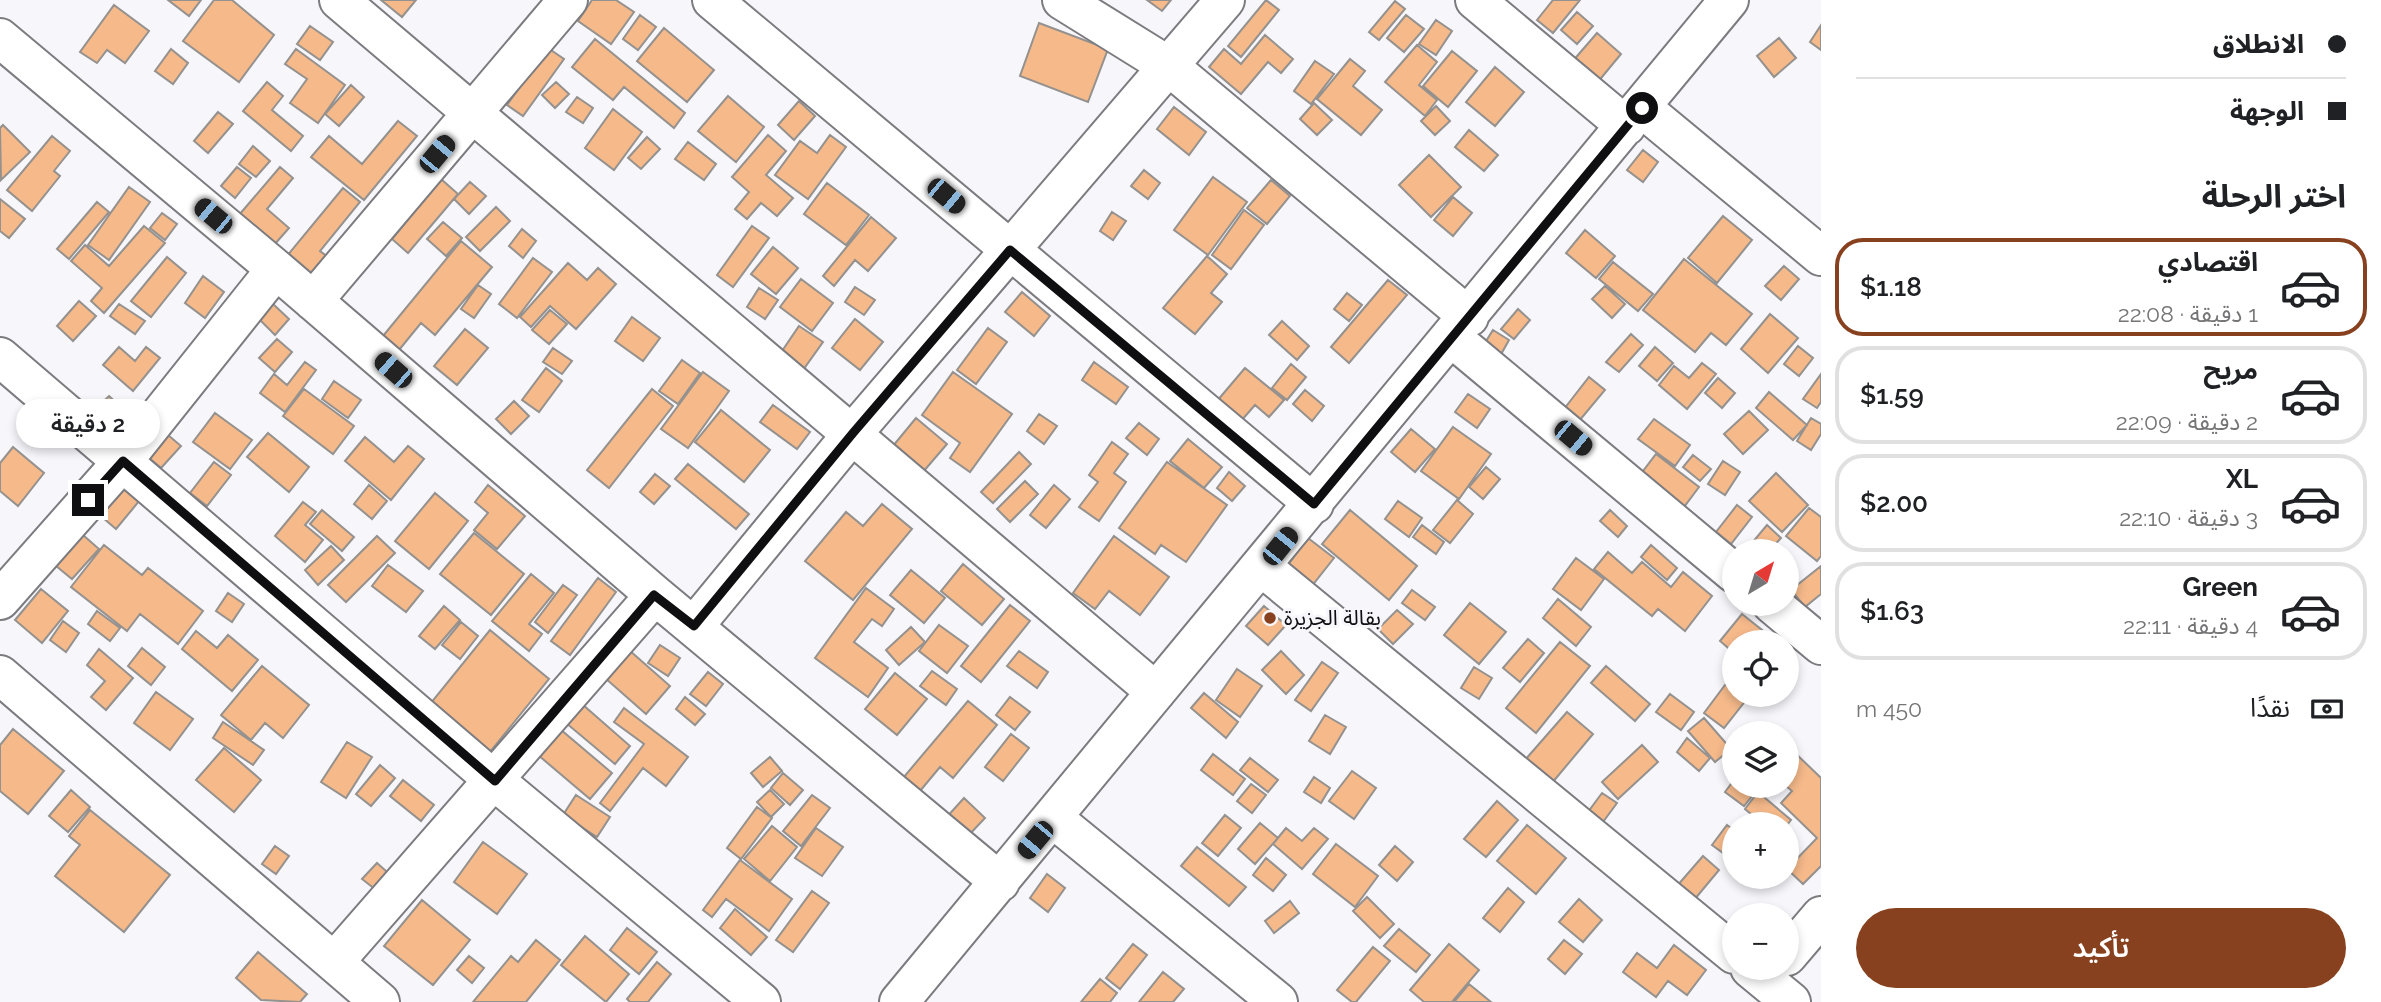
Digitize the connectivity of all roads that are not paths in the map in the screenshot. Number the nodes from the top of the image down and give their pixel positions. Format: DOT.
graph roads {
  1 [pos="339,0"];
  2 [pos="568,0"];
  3 [pos="712,0"];
  4 [pos="1062,0"];
  5 [pos="1225,0"];
  6 [pos="1475,0"];
  7 [pos="1729,0"];
  8 [pos="0,38"];
  9 [pos="1170,67"];
  10 [pos="472,112"];
  11 [pos="1634,117"];
  12 [pos="1010,250"];
  13 [pos="1821,256"];
  14 [pos="276,269"];
  15 [pos="313,301"];
  16 [pos="1460,327"];
  17 [pos="0,357"];
  18 [pos="853,433"];
  19 [pos="123,461"];
  20 [pos="1314,504"];
  21 [pos="1722,562"];
  22 [pos="1262,567"];
  23 [pos="654,595"];
  24 [pos="0,600"];
  25 [pos="1786,616"];
  26 [pos="694,626"];
  27 [pos="1821,645"];
  28 [pos="0,675"];
  29 [pos="1156,692"];
  30 [pos="495,781"];
  31 [pos="1054,819"];
  32 [pos="1000,882"];
  33 [pos="1821,916"];
  34 [pos="1722,944"];
  35 [pos="1799,944"];
  36 [pos="335,961"];
  37 [pos="380,1002"];
  38 [pos="761,1002"];
  39 [pos="899,1002"];
  40 [pos="1278,1002"];
  1 -- 10 [label="street"];
  2 -- 10 [label="street"];
  3 -- 12 [label="street"];
  4 -- 9 [label="street"];
  5 -- 9 [label="street"];
  6 -- 11 [label="street"];
  7 -- 11 [label="street"];
  8 -- 14 [label="street"];
  9 -- 12 [label="street"];
  9 -- 16 [label="street"];
  10 -- 15 [label="street"];
  10 -- 18 [label="street"];
  11 -- 13 [label="street"];
  11 -- 16 [label="street"];
  12 -- 18 [label="street"];
  12 -- 20 [label="street"];
  14 -- 15 [label="street"];
  14 -- 19 [label="street"];
  15 -- 23 [label="street"];
  16 -- 20 [label="street"];
  16 -- 21 [label="street"];
  17 -- 19 [label="street"];
  18 -- 26 [label="street"];
  18 -- 29 [label="street"];
  19 -- 24 [label="street"];
  19 -- 30 [label="street"];
  20 -- 22 [label="street"];
  22 -- 29 [label="street"];
  22 -- 34 [label="street"];
  23 -- 26 [label="street"];
  23 -- 30 [label="street"];
  25 -- 27 [label="street"];
  26 -- 32 [label="street"];
  28 -- 36 [label="street"];
  29 -- 31 [label="street"];
  30 -- 36 [label="street"];
  30 -- 38 [label="street"];
  31 -- 32 [label="street"];
  31 -- 40 [label="street"];
  32 -- 39 [label="street"];
  33 -- 35 [label="street"];
  36 -- 37 [label="street"];
}
